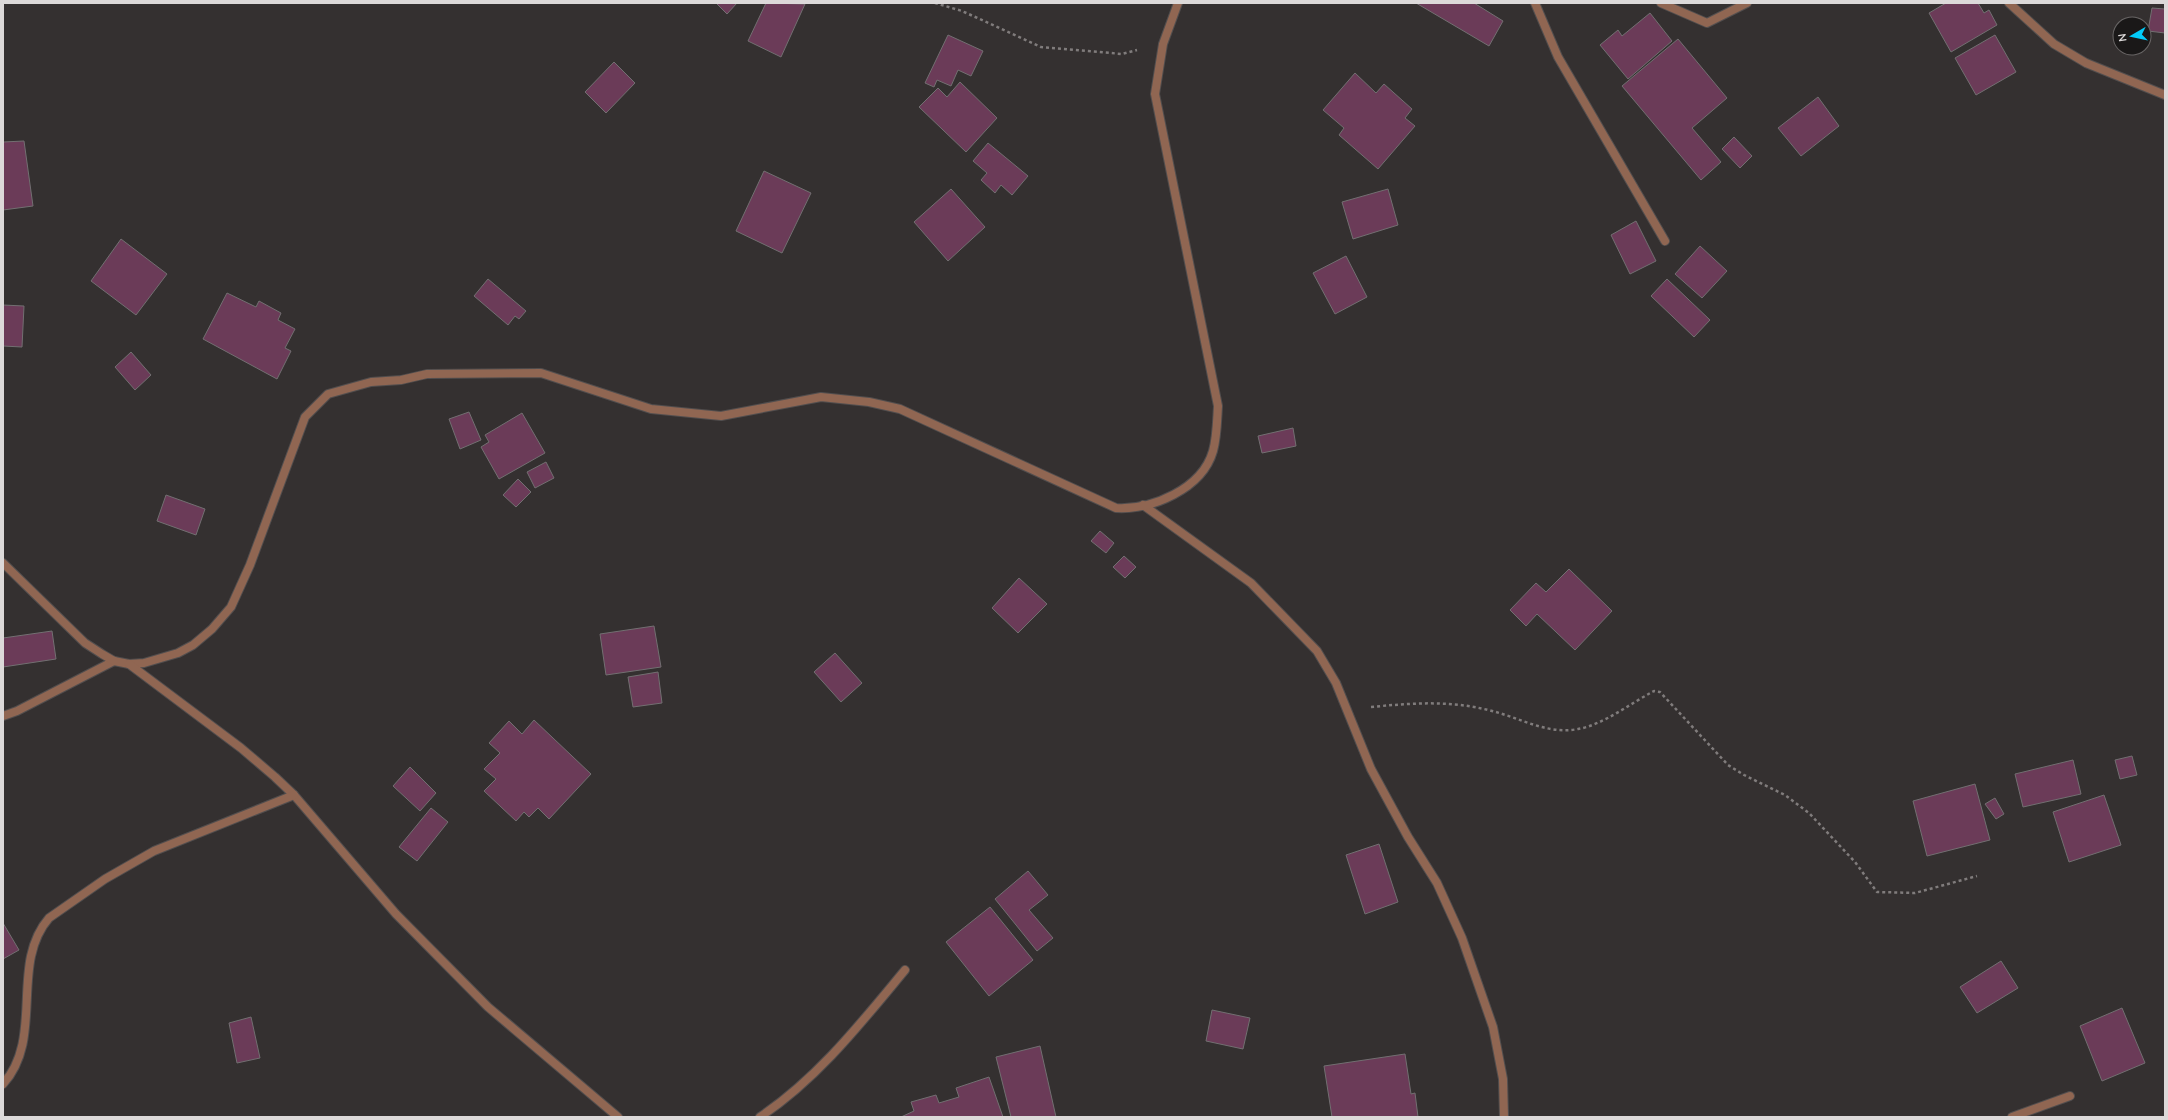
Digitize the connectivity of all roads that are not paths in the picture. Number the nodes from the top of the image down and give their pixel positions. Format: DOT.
graph roads {
  1 [pos="1178,3"];
  2 [pos="1535,3"];
  3 [pos="1661,3"];
  4 [pos="1747,3"];
  5 [pos="2009,3"];
  6 [pos="2165,95"];
  7 [pos="1665,241"];
  8 [pos="1143,506"];
  9 [pos="3,563"];
  10 [pos="114,661"];
  11 [pos="129,664"];
  12 [pos="3,716"];
  13 [pos="294,795"];
  14 [pos="905,970"];
  15 [pos="3,1084"];
  16 [pos="2070,1096"];
  17 [pos="618,1117"];
  18 [pos="760,1117"];
  19 [pos="1504,1117"];
  20 [pos="2012,1117"];
  1 -- 8 [label="street"];
  2 -- 7 [label="street"];
  3 -- 4 [label="street"];
  5 -- 6 [label="street"];
  8 -- 11 [label="street"];
  8 -- 19 [label="street"];
  9 -- 10 [label="street"];
  10 -- 11 [label="street"];
  10 -- 12 [label="street"];
  11 -- 13 [label="street"];
  13 -- 15 [label="street"];
  13 -- 17 [label="street"];
  14 -- 18 [label="street"];
  16 -- 20 [label="street"];
}
